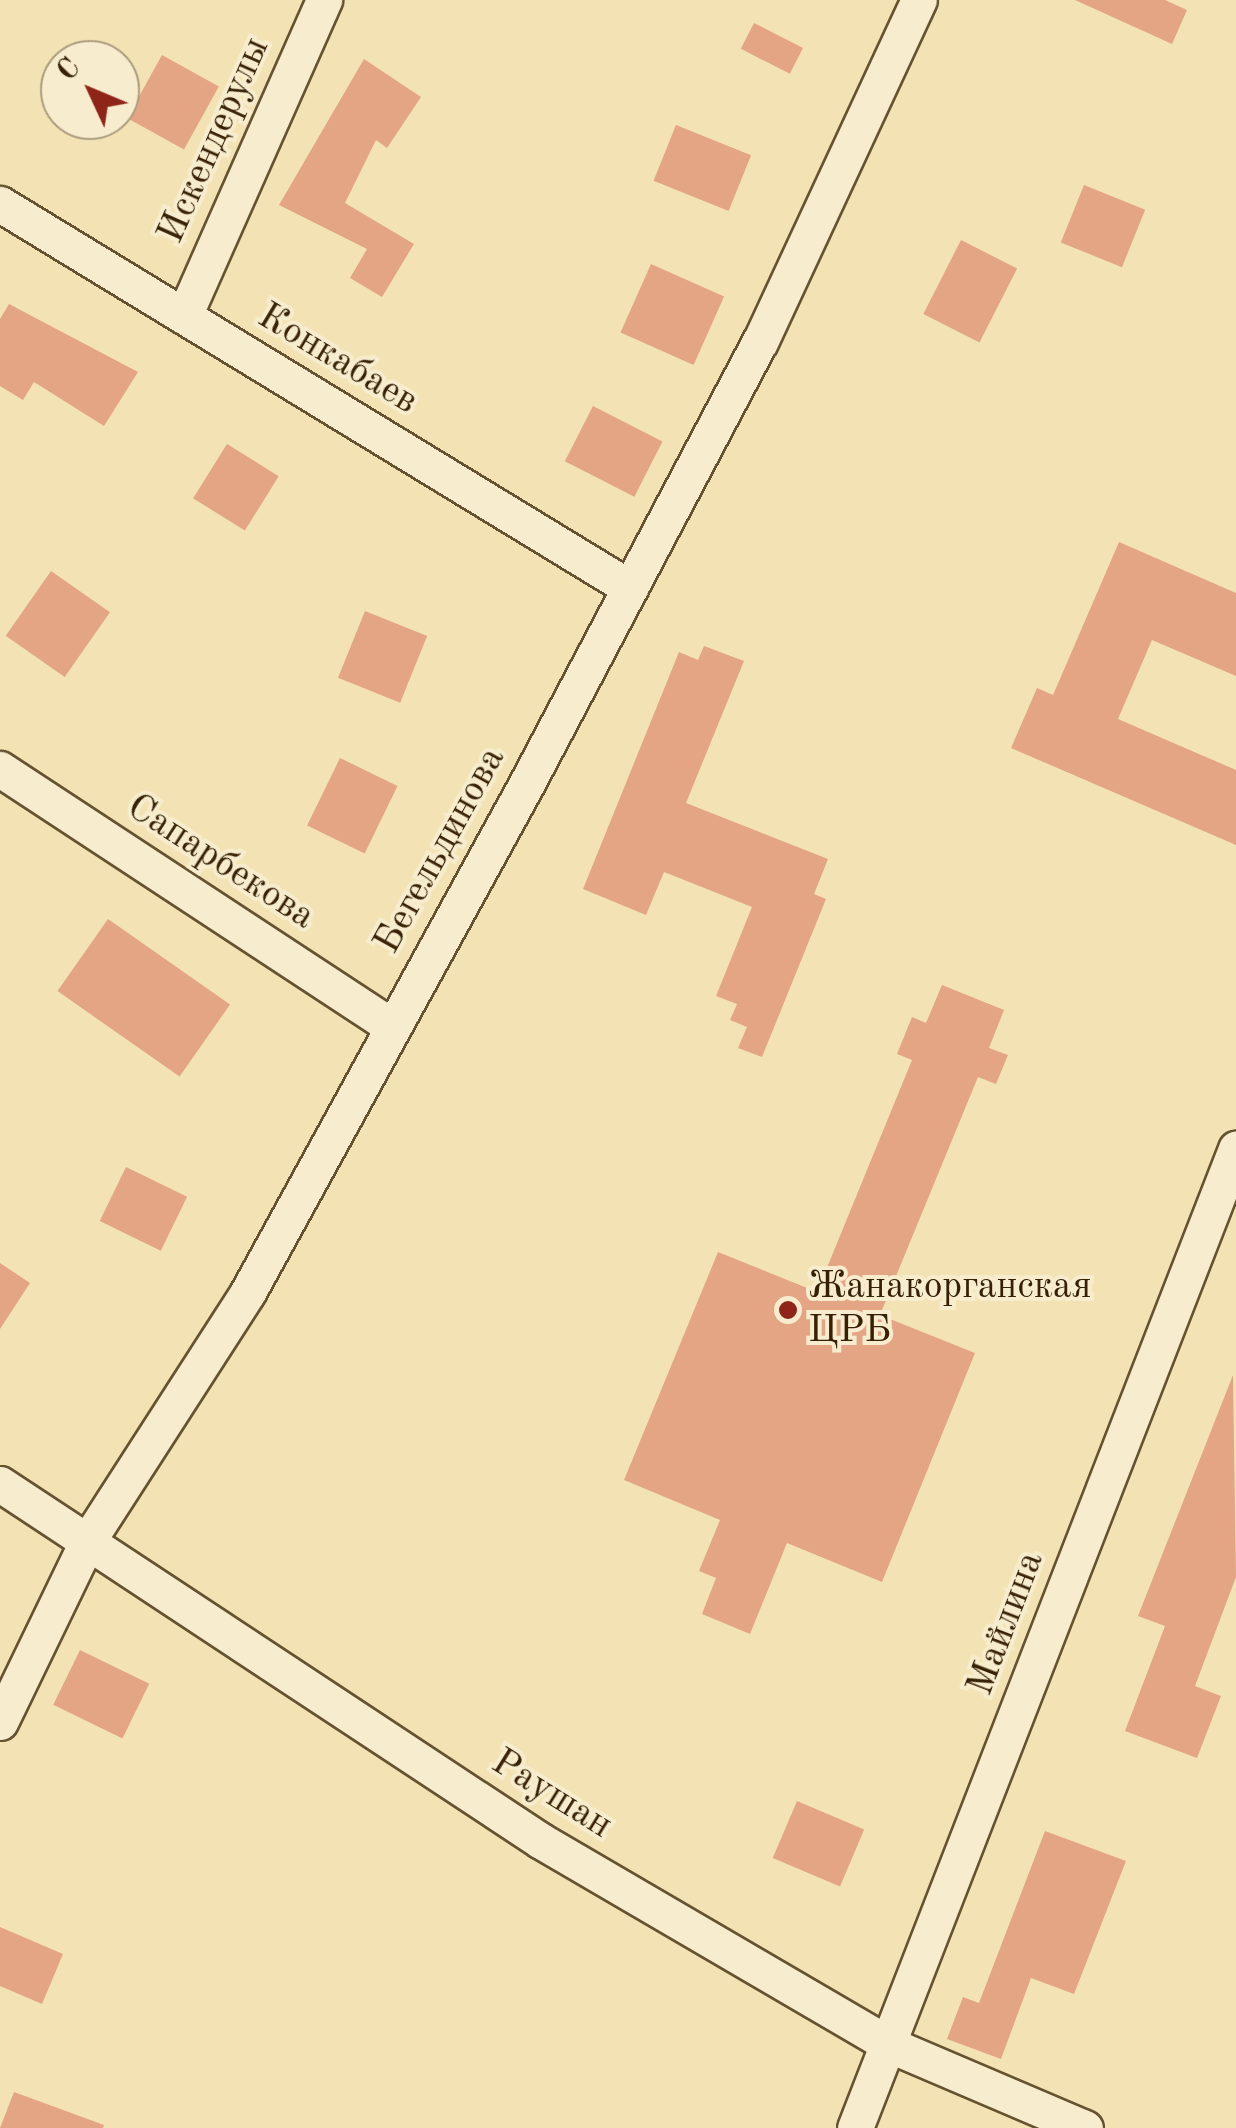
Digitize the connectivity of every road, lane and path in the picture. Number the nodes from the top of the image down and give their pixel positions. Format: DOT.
graph roads {
  1 [pos="324,0"];
  2 [pos="918,0"];
  3 [pos="0,204"];
  4 [pos="184,316"];
  5 [pos="630,588"];
  6 [pos="0,770"];
  7 [pos="393,1027"];
  8 [pos="1236,1150"];
  9 [pos="0,1484"];
  10 [pos="87,1542"];
  11 [pos="0,1722"];
  12 [pos="890,2045"];
  13 [pos="856,2128"];
  14 [pos="1085,2128"];
  1 -- 4 [label="street, Искендерулы"];
  2 -- 5 [label="street, Бегельдинова"];
  3 -- 4 [label="street, Конкабаев"];
  4 -- 5 [label="street, Конкабаев"];
  5 -- 7 [label="street, Бегельдинова"];
  6 -- 7 [label="street, Сапарбекова"];
  7 -- 10 [label="street, Бегельдинова"];
  8 -- 12 [label="street, Майлина"];
  9 -- 10 [label="street, Раушан"];
  10 -- 11 [label="street, Бегельдинова"];
  10 -- 12 [label="street, Раушан"];
  12 -- 13 [label="street, Майлина"];
  12 -- 14 [label="street, Раушан"];
}
